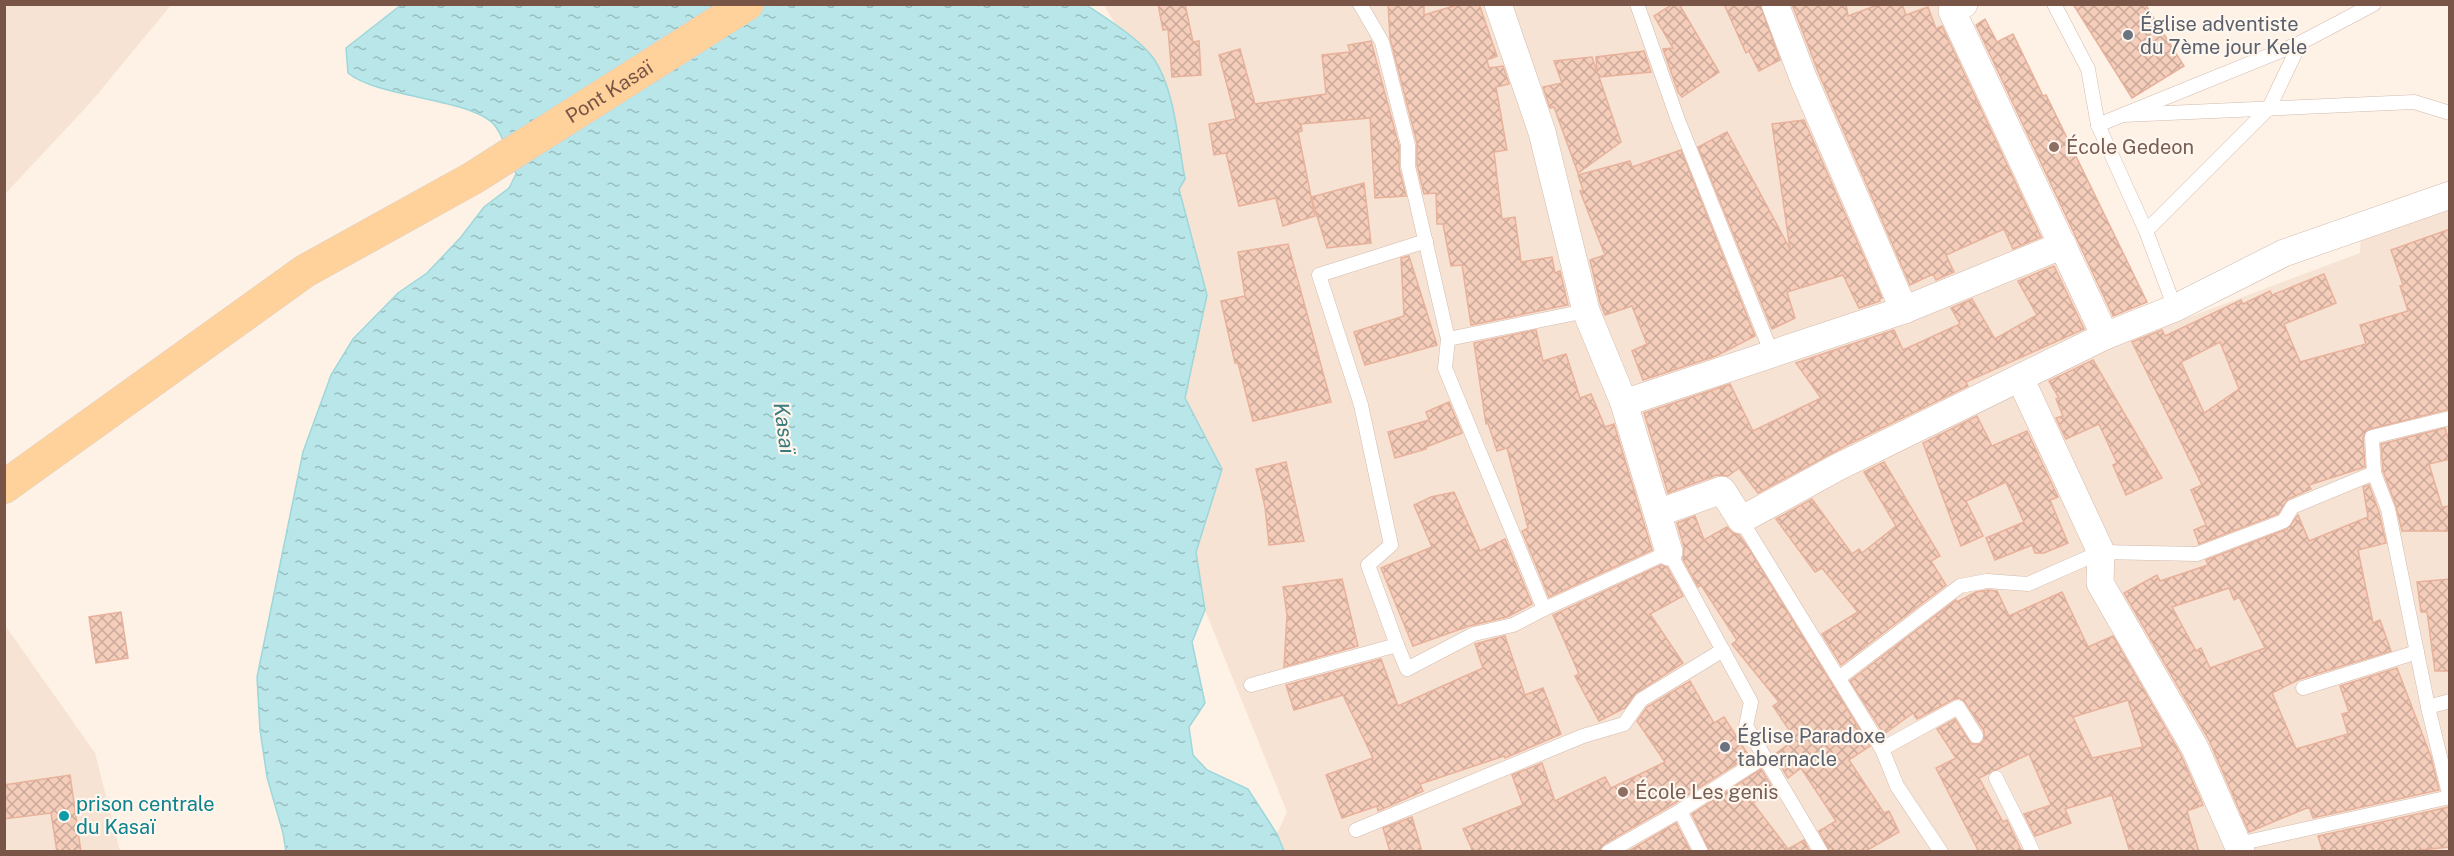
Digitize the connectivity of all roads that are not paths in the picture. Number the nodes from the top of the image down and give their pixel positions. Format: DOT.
graph roads {
  1 [pos="747,4"];
  2 [pos="1360,4"];
  3 [pos="1498,4"];
  4 [pos="1637,4"];
  5 [pos="1774,4"];
  6 [pos="2054,4"];
  7 [pos="2374,4"];
  8 [pos="1955,6"];
  9 [pos="2300,43"];
  10 [pos="2269,108"];
  11 [pos="2450,113"];
  12 [pos="2122,115"];
  13 [pos="2098,125"];
  14 [pos="2450,195"];
  15 [pos="2146,231"];
  16 [pos="1426,241"];
  17 [pos="2063,245"];
  18 [pos="2175,308"];
  19 [pos="1904,310"];
  20 [pos="1586,311"];
  21 [pos="2105,336"];
  22 [pos="1449,339"];
  23 [pos="1772,354"];
  24 [pos="2020,378"];
  25 [pos="1624,403"];
  26 [pos="2450,418"];
  27 [pos="2374,473"];
  28 [pos="4,487"];
  29 [pos="1658,513"];
  30 [pos="1741,520"];
  31 [pos="1670,552"];
  32 [pos="2101,552"];
  33 [pos="1544,609"];
  34 [pos="1396,645"];
  35 [pos="1723,650"];
  36 [pos="2417,652"];
  37 [pos="1839,678"];
  38 [pos="1251,685"];
  39 [pos="2303,688"];
  40 [pos="2450,702"];
  41 [pos="2428,707"];
  42 [pos="1976,736"];
  43 [pos="1882,749"];
  44 [pos="1764,757"];
  45 [pos="1996,778"];
  46 [pos="2449,797"];
  47 [pos="1680,811"];
  48 [pos="1356,830"];
  49 [pos="2239,848"];
  50 [pos="1608,852"];
  51 [pos="1701,852"];
  52 [pos="1821,852"];
  53 [pos="1941,852"];
  54 [pos="2033,852"];
  1 -- 28 [label="main road, Pont Kasaï"];
  2 -- 16 [label="lane"];
  3 -- 20 [label="street"];
  4 -- 23 [label="lane"];
  5 -- 19 [label="street"];
  6 -- 13 [label="lane"];
  7 -- 9 [label="lane"];
  8 -- 17 [label="street"];
  9 -- 10 [label="lane"];
  9 -- 12 [label="lane"];
  10 -- 11 [label="lane"];
  10 -- 12 [label="lane"];
  10 -- 15 [label="lane"];
  12 -- 13 [label="lane"];
  13 -- 15 [label="lane"];
  14 -- 18 [label="street"];
  15 -- 18 [label="lane"];
  16 -- 22 [label="lane"];
  16 -- 34 [label="lane"];
  17 -- 19 [label="street"];
  17 -- 21 [label="street"];
  18 -- 21 [label="street"];
  19 -- 23 [label="street"];
  20 -- 22 [label="lane"];
  20 -- 25 [label="street"];
  21 -- 24 [label="street"];
  22 -- 33 [label="lane"];
  23 -- 25 [label="street"];
  24 -- 30 [label="street"];
  24 -- 32 [label="street"];
  25 -- 29 [label="street"];
  26 -- 27 [label="lane"];
  27 -- 32 [label="lane"];
  27 -- 36 [label="lane"];
  29 -- 30 [label="street"];
  29 -- 31 [label="street"];
  30 -- 37 [label="lane"];
  31 -- 33 [label="lane"];
  31 -- 35 [label="lane"];
  32 -- 37 [label="lane"];
  32 -- 49 [label="street"];
  33 -- 34 [label="lane"];
  34 -- 38 [label="lane"];
  35 -- 44 [label="lane"];
  35 -- 48 [label="lane"];
  36 -- 39 [label="lane"];
  36 -- 41 [label="lane"];
  37 -- 43 [label="lane"];
  40 -- 41 [label="lane"];
  41 -- 46 [label="lane"];
  42 -- 43 [label="lane"];
  43 -- 53 [label="lane"];
  44 -- 47 [label="lane"];
  44 -- 52 [label="lane"];
  45 -- 54 [label="lane"];
  46 -- 49 [label="lane"];
  47 -- 50 [label="lane"];
  47 -- 51 [label="lane"];
}
